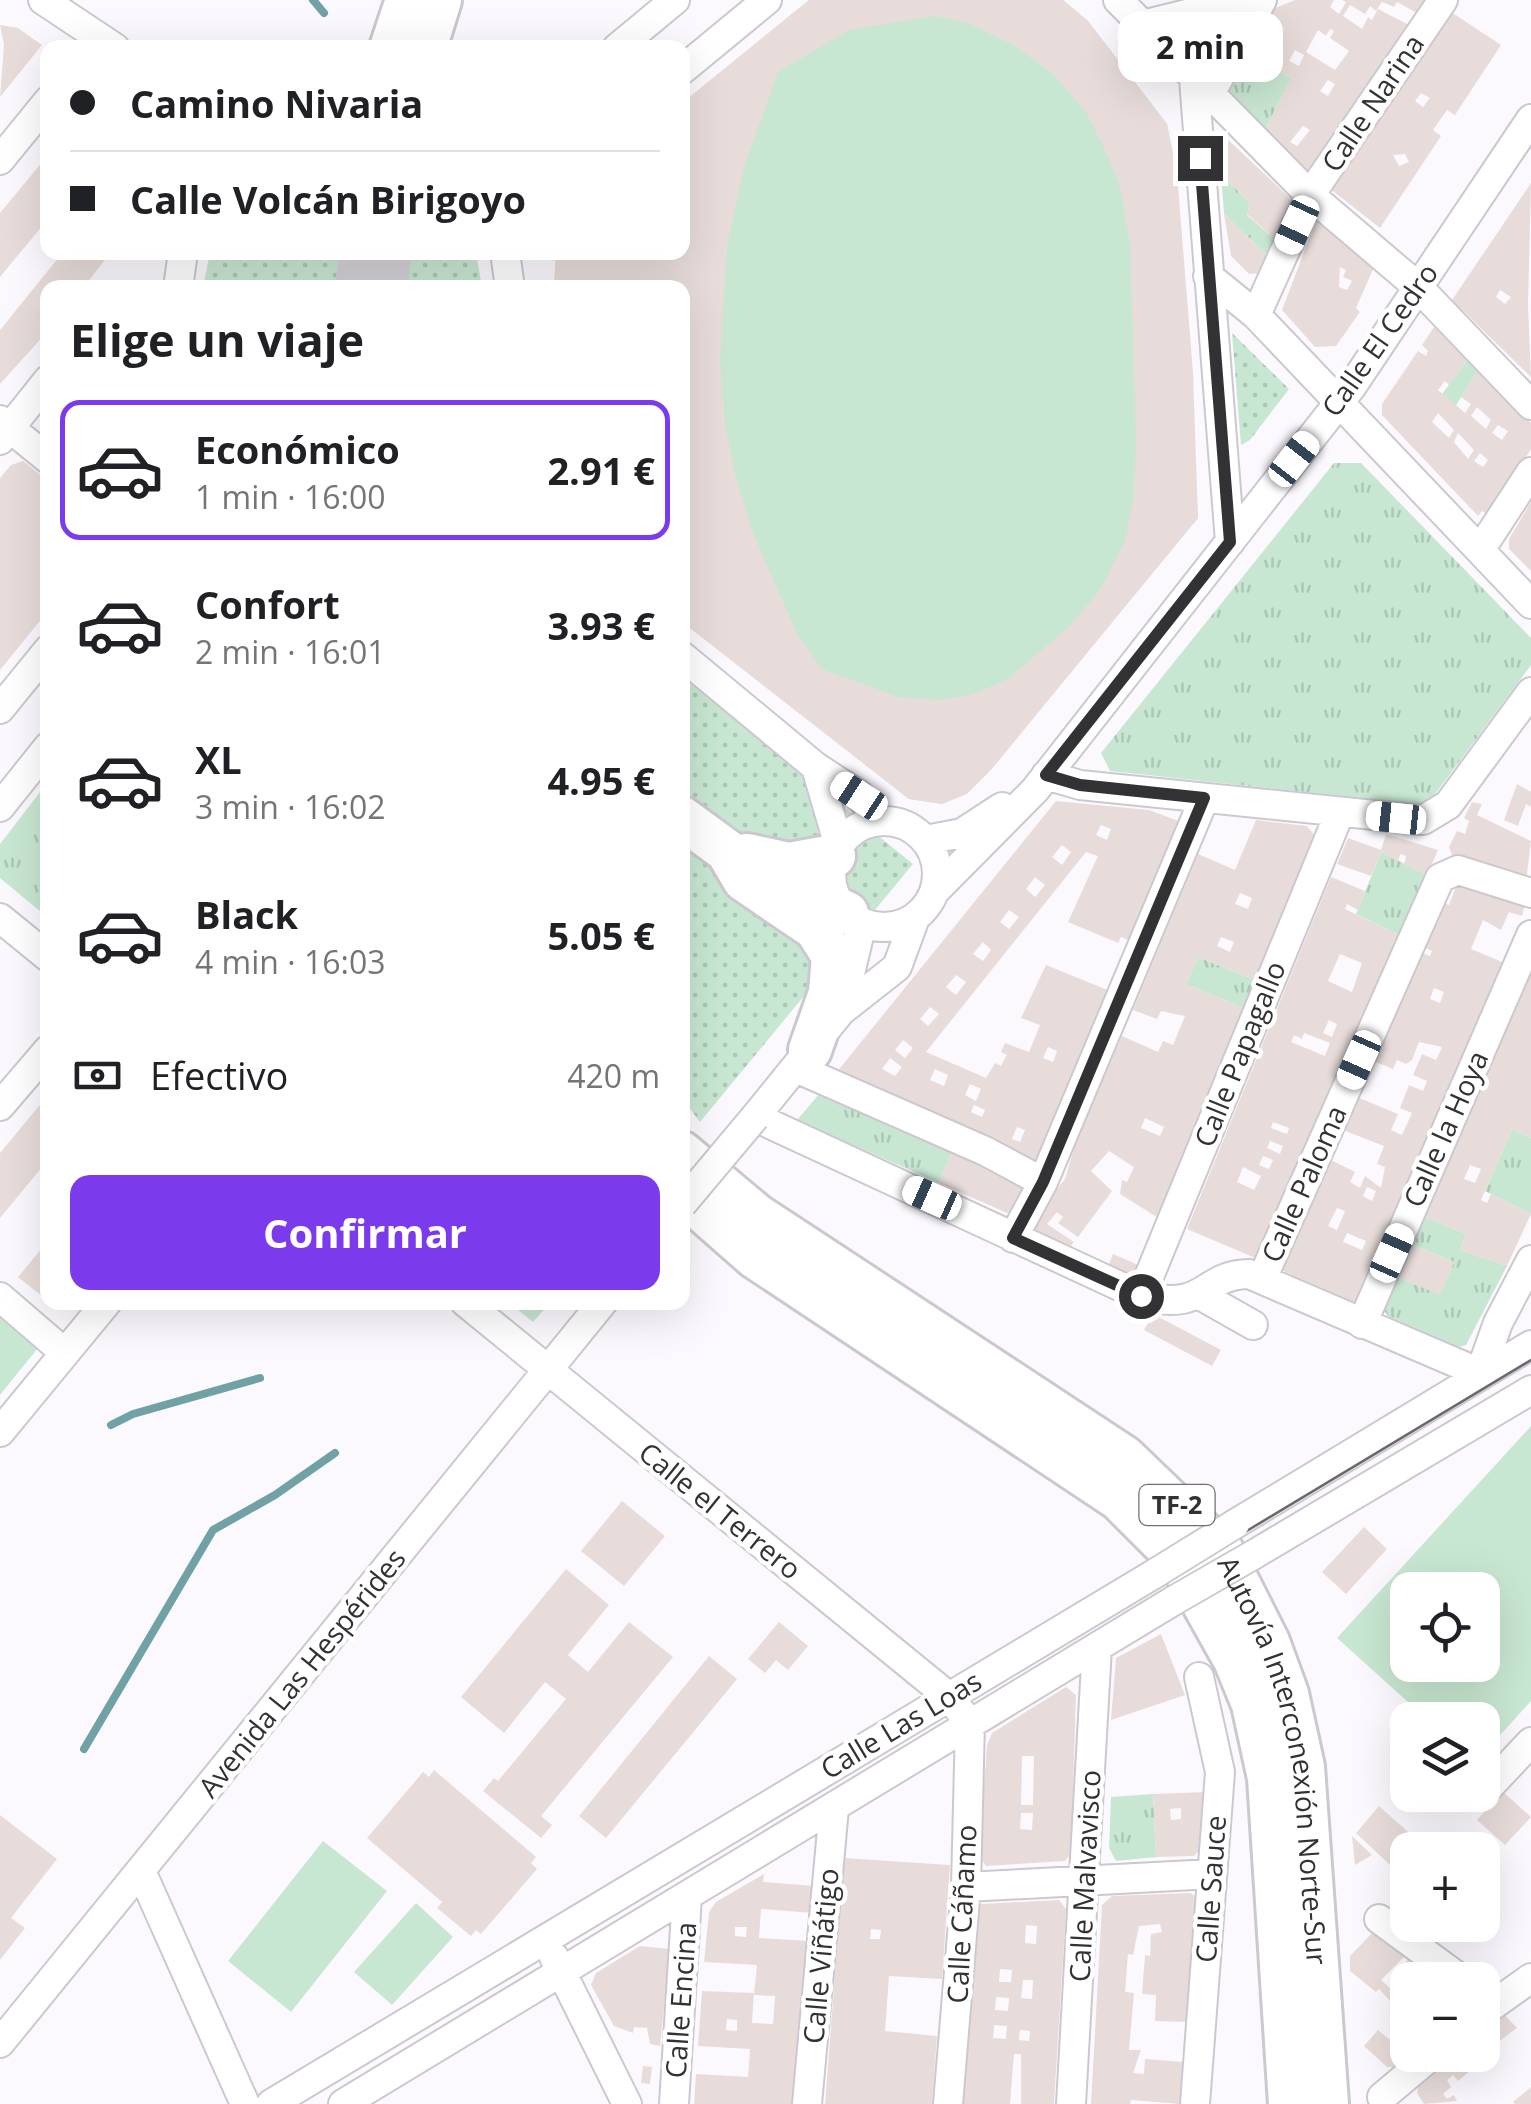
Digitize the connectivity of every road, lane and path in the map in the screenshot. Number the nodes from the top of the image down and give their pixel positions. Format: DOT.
graph roads {
  1 [pos="43,0"];
  2 [pos="407,0"];
  3 [pos="440,0"];
  4 [pos="675,0"];
  5 [pos="767,0"];
  6 [pos="1118,0"];
  7 [pos="1244,0"];
  8 [pos="1262,0"];
  9 [pos="1443,0"];
  10 [pos="1142,25"];
  11 [pos="97,40"];
  12 [pos="394,40"];
  13 [pos="428,40"];
  14 [pos="627,40"];
  15 [pos="690,63"];
  16 [pos="1202,86"];
  17 [pos="40,111"];
  18 [pos="1531,118"];
  19 [pos="0,160"];
  20 [pos="1310,195"];
  21 [pos="1208,276"];
  22 [pos="1418,287"];
  23 [pos="1256,316"];
  24 [pos="40,389"];
  25 [pos="1337,404"];
  26 [pos="1531,404"];
  27 [pos="3,429"];
  28 [pos="40,454"];
  29 [pos="1531,472"];
  30 [pos="1230,542"];
  31 [pos="1480,550"];
  32 [pos="1531,604"];
  33 [pos="40,660"];
  34 [pos="690,663"];
  35 [pos="1531,692"];
  36 [pos="0,709"];
  37 [pos="40,758"];
  38 [pos="816,767"];
  39 [pos="1041,783"];
  40 [pos="1204,798"];
  41 [pos="0,807"];
  42 [pos="1340,812"];
  43 [pos="881,821"];
  44 [pos="690,824"];
  45 [pos="926,840"];
  46 [pos="727,851"];
  47 [pos="836,851"];
  48 [pos="936,890"];
  49 [pos="1531,893"];
  50 [pos="0,918"];
  51 [pos="855,918"];
  52 [pos="915,918"];
  53 [pos="1531,935"];
  54 [pos="40,950"];
  55 [pos="841,1011"];
  56 [pos="40,1059"];
  57 [pos="803,1059"];
  58 [pos="0,1106"];
  59 [pos="755,1118"];
  60 [pos="690,1160"];
  61 [pos="1043,1182"];
  62 [pos="690,1195"];
  63 [pos="690,1200"];
  64 [pos="1013,1238"];
  65 [pos="1531,1260"];
  66 [pos="1262,1280"];
  67 [pos="1200,1295"];
  68 [pos="0,1296"];
  69 [pos="1141,1296"];
  70 [pos="100,1310"];
  71 [pos="475,1310"];
  72 [pos="597,1310"];
  73 [pos="1362,1324"];
  74 [pos="1253,1326"];
  75 [pos="1531,1344"];
  76 [pos="1418,1346"];
  77 [pos="65,1353"];
  78 [pos="547,1371"];
  79 [pos="1480,1374"];
  80 [pos="1531,1390"];
  81 [pos="1444,1396"];
  82 [pos="0,1432"];
  83 [pos="1148,1578"];
  84 [pos="1166,1606"];
  85 [pos="1097,1647"];
  86 [pos="1199,1677"];
  87 [pos="948,1696"];
  88 [pos="970,1723"];
  89 [pos="1531,1742"];
  90 [pos="1500,1775"];
  91 [pos="834,1808"];
  92 [pos="141,1871"];
  93 [pos="1212,1874"];
  94 [pos="1086,1880"];
  95 [pos="966,1887"];
  96 [pos="687,1896"];
  97 [pos="1379,1920"];
  98 [pos="544,1941"];
  99 [pos="1437,1962"];
  100 [pos="564,1973"];
  101 [pos="1531,1978"];
  102 [pos="1500,1996"];
  103 [pos="0,2043"];
  104 [pos="1417,2072"];
  105 [pos="1397,2095"];
  106 [pos="245,2104"];
  107 [pos="271,2104"];
  108 [pos="343,2104"];
  109 [pos="626,2104"];
  110 [pos="674,2104"];
  111 [pos="807,2104"];
  112 [pos="948,2104"];
  113 [pos="1071,2104"];
  114 [pos="1195,2104"];
  115 [pos="1290,2104"];
  116 [pos="1326,2104"];
  1 -- 11 [label="street"];
  2 -- 12 [label="highway"];
  3 -- 13 [label="highway"];
  4 -- 14 [label="street"];
  5 -- 15 [label="street"];
  6 -- 10 [label="street"];
  7 -- 10 [label="street"];
  8 -- 16 [label="street"];
  9 -- 20 [label="street, Calle Narina"];
  10 -- 16 [label="street"];
  16 -- 20 [label="street"];
  16 -- 21 [label="street"];
  17 -- 19 [label="street"];
  18 -- 22 [label="street, Calle El Cedro"];
  20 -- 22 [label="street"];
  20 -- 23 [label="street, Calle Narina"];
  21 -- 23 [label="street"];
  21 -- 30 [label="street"];
  22 -- 25 [label="street, Calle El Cedro"];
  22 -- 26 [label="street"];
  23 -- 25 [label="street"];
  24 -- 27 [label="street"];
  25 -- 30 [label="street, Calle El Cedro"];
  25 -- 31 [label="street"];
  27 -- 28 [label="street"];
  29 -- 31 [label="street"];
  30 -- 39 [label="street, Calle El Cedro"];
  31 -- 32 [label="street"];
  33 -- 36 [label="street"];
  34 -- 38 [label="street"];
  35 -- 42 [label="street"];
  37 -- 41 [label="street"];
  38 -- 43 [label="street"];
  38 -- 47 [label="street"];
  39 -- 40 [label="street"];
  39 -- 45 [label="street, Calle El Cedro"];
  39 -- 48 [label="street, Calle El Cedro"];
  40 -- 42 [label="street"];
  40 -- 61 [label="street"];
  42 -- 69 [label="street, Calle Papagallo"];
  43 -- 45 [label="street"];
  43 -- 47 [label="street"];
  44 -- 46 [label="highway"];
  45 -- 48 [label="street"];
  46 -- 47 [label="highway"];
  46 -- 51 [label="highway"];
  46 -- 57 [label="highway"];
  47 -- 51 [label="street"];
  48 -- 52 [label="street"];
  49 -- 66 [label="street, Calle Paloma"];
  50 -- 54 [label="street"];
  51 -- 52 [label="street"];
  51 -- 55 [label="street"];
  52 -- 55 [label="street"];
  53 -- 73 [label="street, Calle la Hoya"];
  55 -- 57 [label="street"];
  56 -- 58 [label="street"];
  57 -- 59 [label="street"];
  57 -- 61 [label="street"];
  59 -- 62 [label="street, bridge"];
  59 -- 64 [label="street"];
  60 -- 116 [label="highway, Autovía Interconexión Norte-Sur / TF-2"];
  61 -- 64 [label="street"];
  63 -- 115 [label="highway, Autovía Interconexión Norte-Sur / TF-2"];
  64 -- 69 [label="street"];
  65 -- 79 [label="street"];
  66 -- 67 [label="street"];
  66 -- 73 [label="street"];
  67 -- 69 [label="street"];
  67 -- 74 [label="street"];
  68 -- 77 [label="street"];
  70 -- 77 [label="street"];
  71 -- 78 [label="street, Calle el Terrero"];
  72 -- 78 [label="street, Avenida Las Hespérides"];
  73 -- 76 [label="street"];
  75 -- 79 [label="street, Calle Las Loas"];
  76 -- 79 [label="street"];
  76 -- 81 [label="street"];
  77 -- 82 [label="street"];
  78 -- 87 [label="street, Calle el Terrero"];
  78 -- 92 [label="street, Avenida Las Hespérides"];
  79 -- 81 [label="street, Calle Las Loas"];
  80 -- 84 [label="street, Calle Las Loas, bridge"];
  81 -- 83 [label="street, Calle Las Loas, bridge"];
  83 -- 84 [label="street"];
  83 -- 87 [label="street, Calle Las Loas"];
  84 -- 85 [label="street, Calle Las Loas"];
  85 -- 88 [label="street, Calle Las Loas"];
  85 -- 94 [label="street, Calle Malvavisco"];
  86 -- 93 [label="street, Calle Sauce"];
  87 -- 88 [label="street, Calle el Terrero"];
  87 -- 98 [label="street, Calle Las Loas"];
  88 -- 91 [label="street, Calle Las Loas"];
  88 -- 95 [label="street, Calle Cáñamo"];
  89 -- 90 [label="street"];
  91 -- 96 [label="street, Calle Las Loas"];
  91 -- 111 [label="street, Calle Viñátigo"];
  92 -- 103 [label="street, Avenida Las Hespérides"];
  92 -- 106 [label="street"];
  93 -- 94 [label="street"];
  93 -- 114 [label="street, Calle Sauce"];
  94 -- 95 [label="street"];
  94 -- 113 [label="street, Calle Malvavisco"];
  95 -- 112 [label="street, Calle Cáñamo"];
  96 -- 100 [label="street, Calle Las Loas"];
  96 -- 110 [label="street, Calle Encina"];
  97 -- 99 [label="street"];
  98 -- 100 [label="street"];
  98 -- 107 [label="street, Calle Las Loas"];
  100 -- 108 [label="street, Calle Las Loas"];
  100 -- 109 [label="street"];
  101 -- 102 [label="street"];
  104 -- 105 [label="street"];
}
